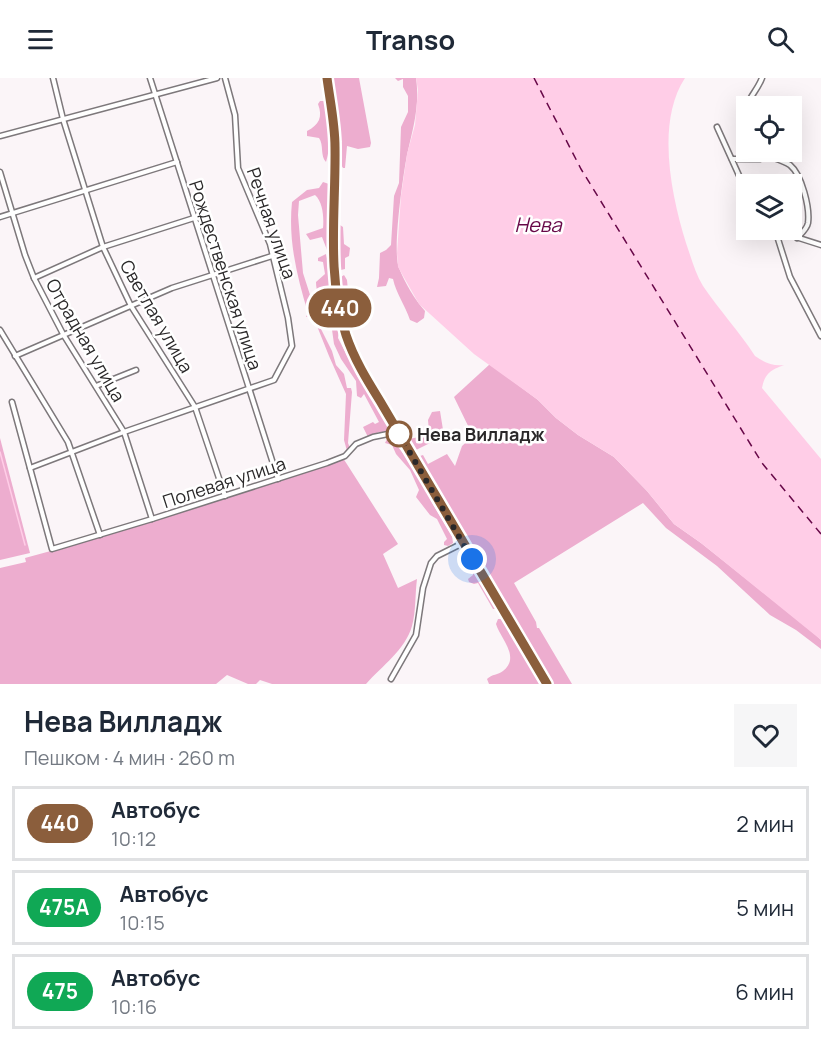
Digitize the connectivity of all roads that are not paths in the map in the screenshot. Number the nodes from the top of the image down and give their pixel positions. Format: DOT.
graph roads {
  1 [pos="53,78"];
  2 [pos="150,78"];
  3 [pos="217,78"];
  4 [pos="225,78"];
  5 [pos="327,78"];
  6 [pos="762,78"];
  7 [pos="156,94"];
  8 [pos="752,96"];
  9 [pos="63,119"];
  10 [pos="717,128"];
  11 [pos="0,136"];
  12 [pos="732,159"];
  13 [pos="736,159"];
  14 [pos="177,162"];
  15 [pos="783,162"];
  16 [pos="0,172"];
  17 [pos="739,174"];
  18 [pos="796,174"];
  19 [pos="802,185"];
  20 [pos="86,192"];
  21 [pos="12,213"];
  22 [pos="0,217"];
  23 [pos="194,218"];
  24 [pos="802,233"];
  25 [pos="802,239"];
  26 [pos="778,240"];
  27 [pos="821,245"];
  28 [pos="103,247"];
  29 [pos="273,256"];
  30 [pos="212,275"];
  31 [pos="34,278"];
  32 [pos="131,306"];
  33 [pos="0,330"];
  34 [pos="63,334"];
  35 [pos="821,336"];
  36 [pos="15,356"];
  37 [pos="136,370"];
  38 [pos="96,386"];
  39 [pos="248,390"];
  40 [pos="12,402"];
  41 [pos="195,407"];
  42 [pos="124,432"];
  43 [pos="398,432"];
  44 [pos="72,452"];
  45 [pos="30,468"];
  46 [pos="278,479"];
  47 [pos="225,496"];
  48 [pos="152,519"];
  49 [pos="100,535"];
  50 [pos="463,543"];
  51 [pos="391,679"];
  52 [pos="547,684"];
  1 -- 9 [label="street, Светлая улица"];
  2 -- 7 [label="street, Рождественская улица"];
  3 -- 7 [label="street"];
  4 -- 29 [label="street, Речная улица"];
  5 -- 43 [label="main road"];
  6 -- 8 [label="street"];
  7 -- 9 [label="street"];
  7 -- 14 [label="street, Рождественская улица"];
  9 -- 11 [label="street"];
  9 -- 20 [label="street, Светлая улица"];
  10 -- 12 [label="street"];
  12 -- 13 [label="street"];
  12 -- 17 [label="street"];
  14 -- 20 [label="street"];
  14 -- 23 [label="street, Рождественская улица"];
  15 -- 18 [label="street"];
  16 -- 21 [label="street, Отрадная улица"];
  19 -- 24 [label="street"];
  20 -- 21 [label="street"];
  20 -- 28 [label="street, Светлая улица"];
  21 -- 22 [label="street"];
  21 -- 31 [label="street, Отрадная улица"];
  23 -- 28 [label="street"];
  23 -- 30 [label="street, Рождественская улица"];
  25 -- 27 [label="street"];
  26 -- 35 [label="street"];
  28 -- 31 [label="street"];
  28 -- 32 [label="street, Светлая улица"];
  29 -- 30 [label="street"];
  29 -- 39 [label="street, Речная улица"];
  30 -- 32 [label="street"];
  30 -- 39 [label="street, Рождественская улица"];
  31 -- 34 [label="street, Отрадная улица"];
  32 -- 34 [label="street"];
  32 -- 41 [label="street, Светлая улица"];
  33 -- 36 [label="street"];
  34 -- 36 [label="street"];
  34 -- 38 [label="street, Отрадная улица"];
  36 -- 44 [label="street"];
  37 -- 38 [label="street"];
  38 -- 42 [label="street, Отрадная улица"];
  39 -- 41 [label="street, Речная улица"];
  39 -- 46 [label="street, Рождественская улица"];
  40 -- 45 [label="street"];
  41 -- 42 [label="street, Речная улица"];
  41 -- 47 [label="street, Светлая улица"];
  42 -- 44 [label="street, Речная улица"];
  42 -- 48 [label="street, Отрадная улица"];
  43 -- 46 [label="street, Полевая улица"];
  43 -- 50 [label="main road"];
  44 -- 45 [label="street, Речная улица"];
  44 -- 49 [label="street"];
  45 -- 49 [label="street, Полевая улица"];
  46 -- 47 [label="street, Полевая улица"];
  47 -- 48 [label="street, Полевая улица"];
  48 -- 49 [label="street, Полевая улица"];
  50 -- 51 [label="street"];
  50 -- 52 [label="main road"];
}
